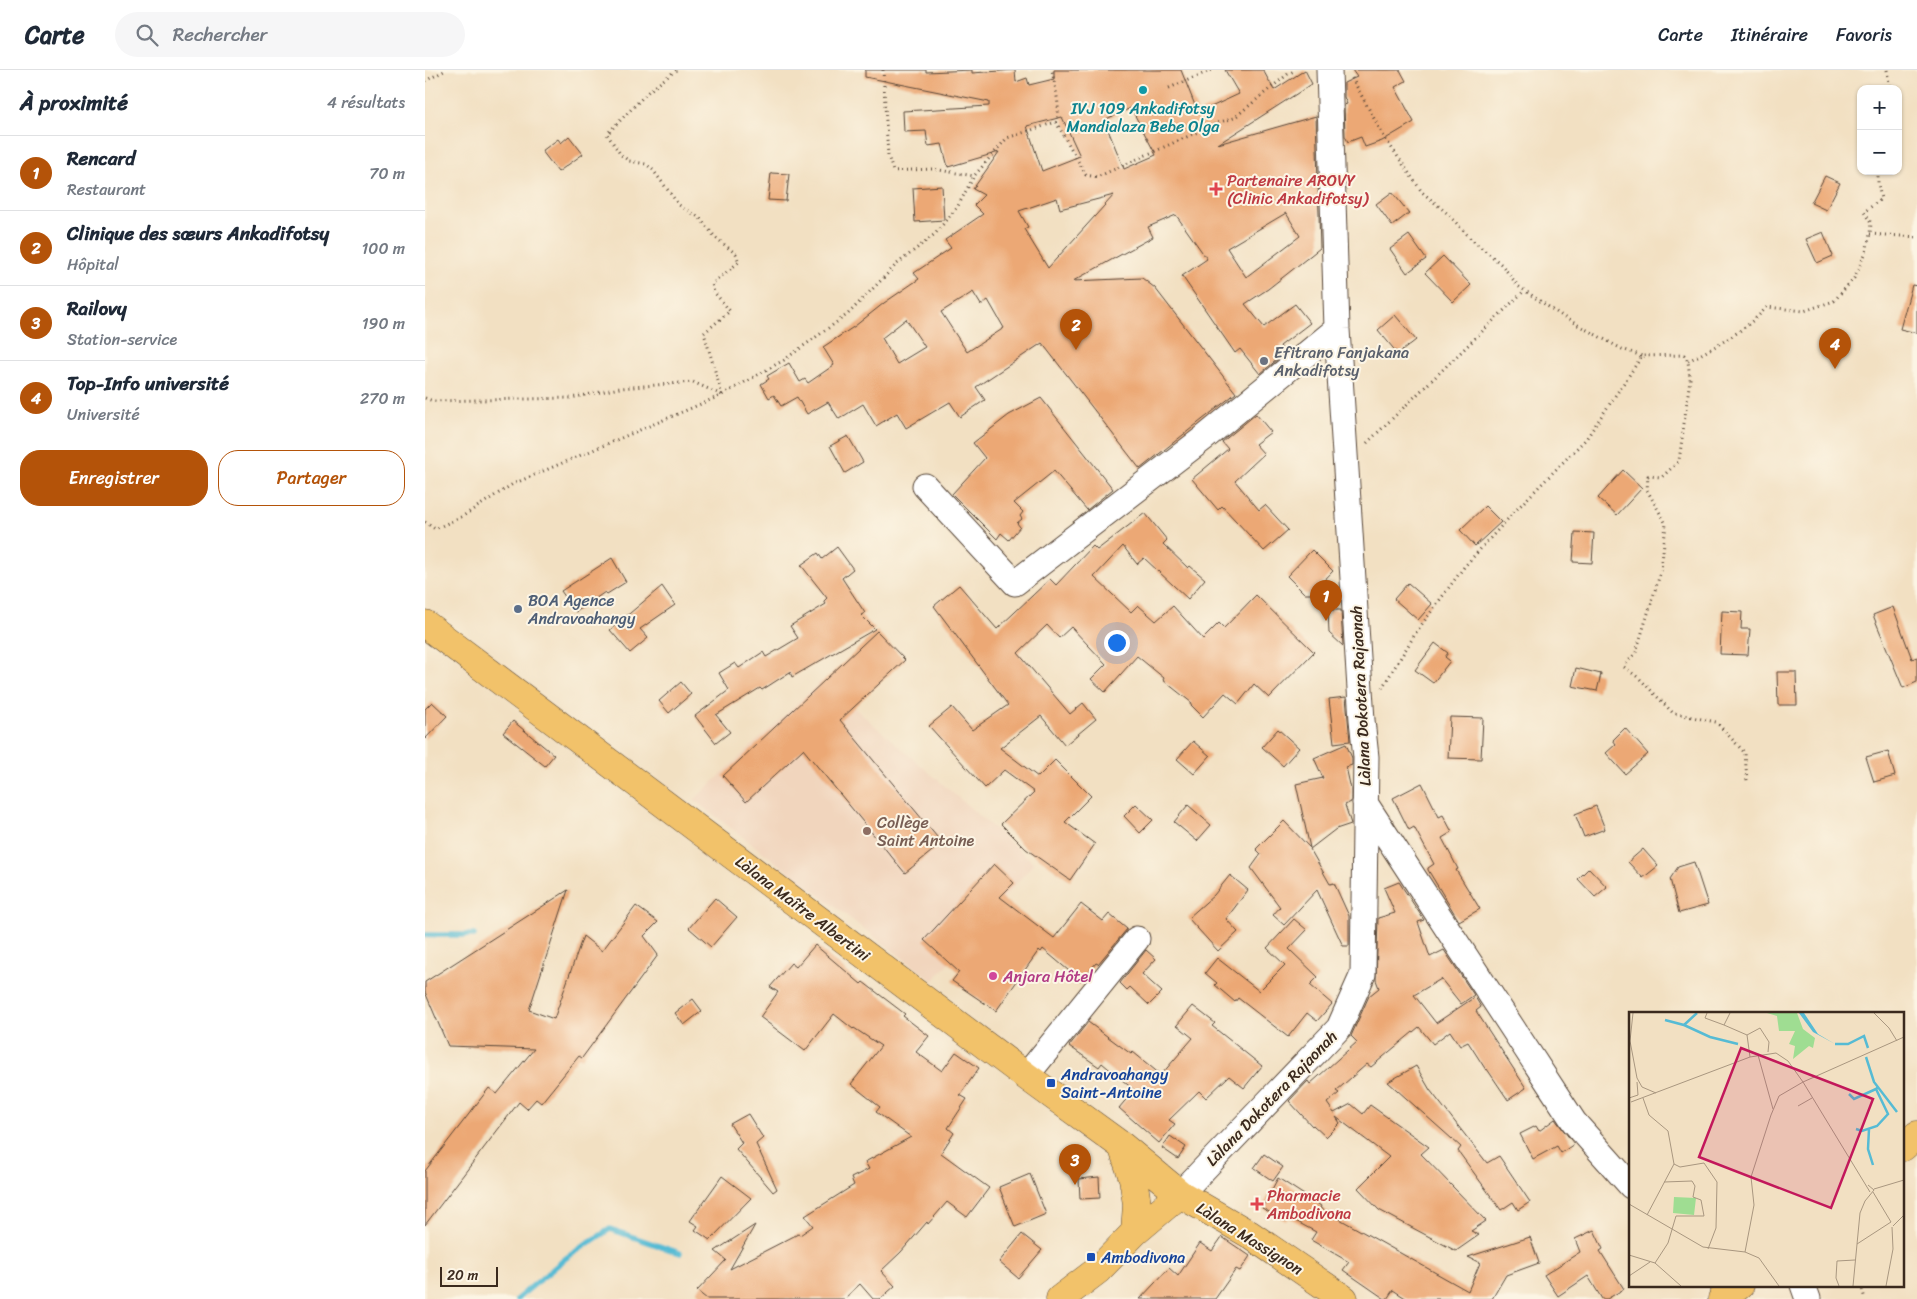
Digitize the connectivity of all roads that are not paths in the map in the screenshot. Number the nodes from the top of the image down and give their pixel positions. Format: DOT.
graph roads {
  1 [pos="1340,74"];
  2 [pos="1337,329"];
  3 [pos="925,486"];
  4 [pos="425,624"];
  5 [pos="1365,803"];
  6 [pos="1137,939"];
  7 [pos="1026,1076"];
  8 [pos="1917,1135"];
  9 [pos="1905,1145"];
  10 [pos="1122,1146"];
  11 [pos="1629,1184"];
  12 [pos="1180,1194"];
  13 [pos="1135,1232"];
  14 [pos="1098,1270"];
  15 [pos="1803,1286"];
  16 [pos="1061,1299"];
  17 [pos="1078,1299"];
  18 [pos="1344,1299"];
  19 [pos="1808,1299"];
  1 -- 2 [label="street, Làlana Dokotera Rajaonah"];
  2 -- 3 [label="street"];
  2 -- 5 [label="street, Làlana Dokotera Rajaonah"];
  4 -- 7 [label="main road, Làlana Maître Albertini"];
  5 -- 11 [label="street"];
  5 -- 12 [label="street, Làlana Dokotera Rajaonah"];
  6 -- 7 [label="street"];
  7 -- 10 [label="main road, Làlana Maître Albertini"];
  8 -- 9 [label="main road"];
  10 -- 12 [label="main road, Làlana Maître Albertini"];
  10 -- 13 [label="main road"];
  12 -- 13 [label="main road"];
  12 -- 18 [label="main road, Làlana Massignon"];
  13 -- 14 [label="main road"];
  14 -- 16 [label="main road"];
  14 -- 17 [label="main road"];
  15 -- 19 [label="street"];
}
